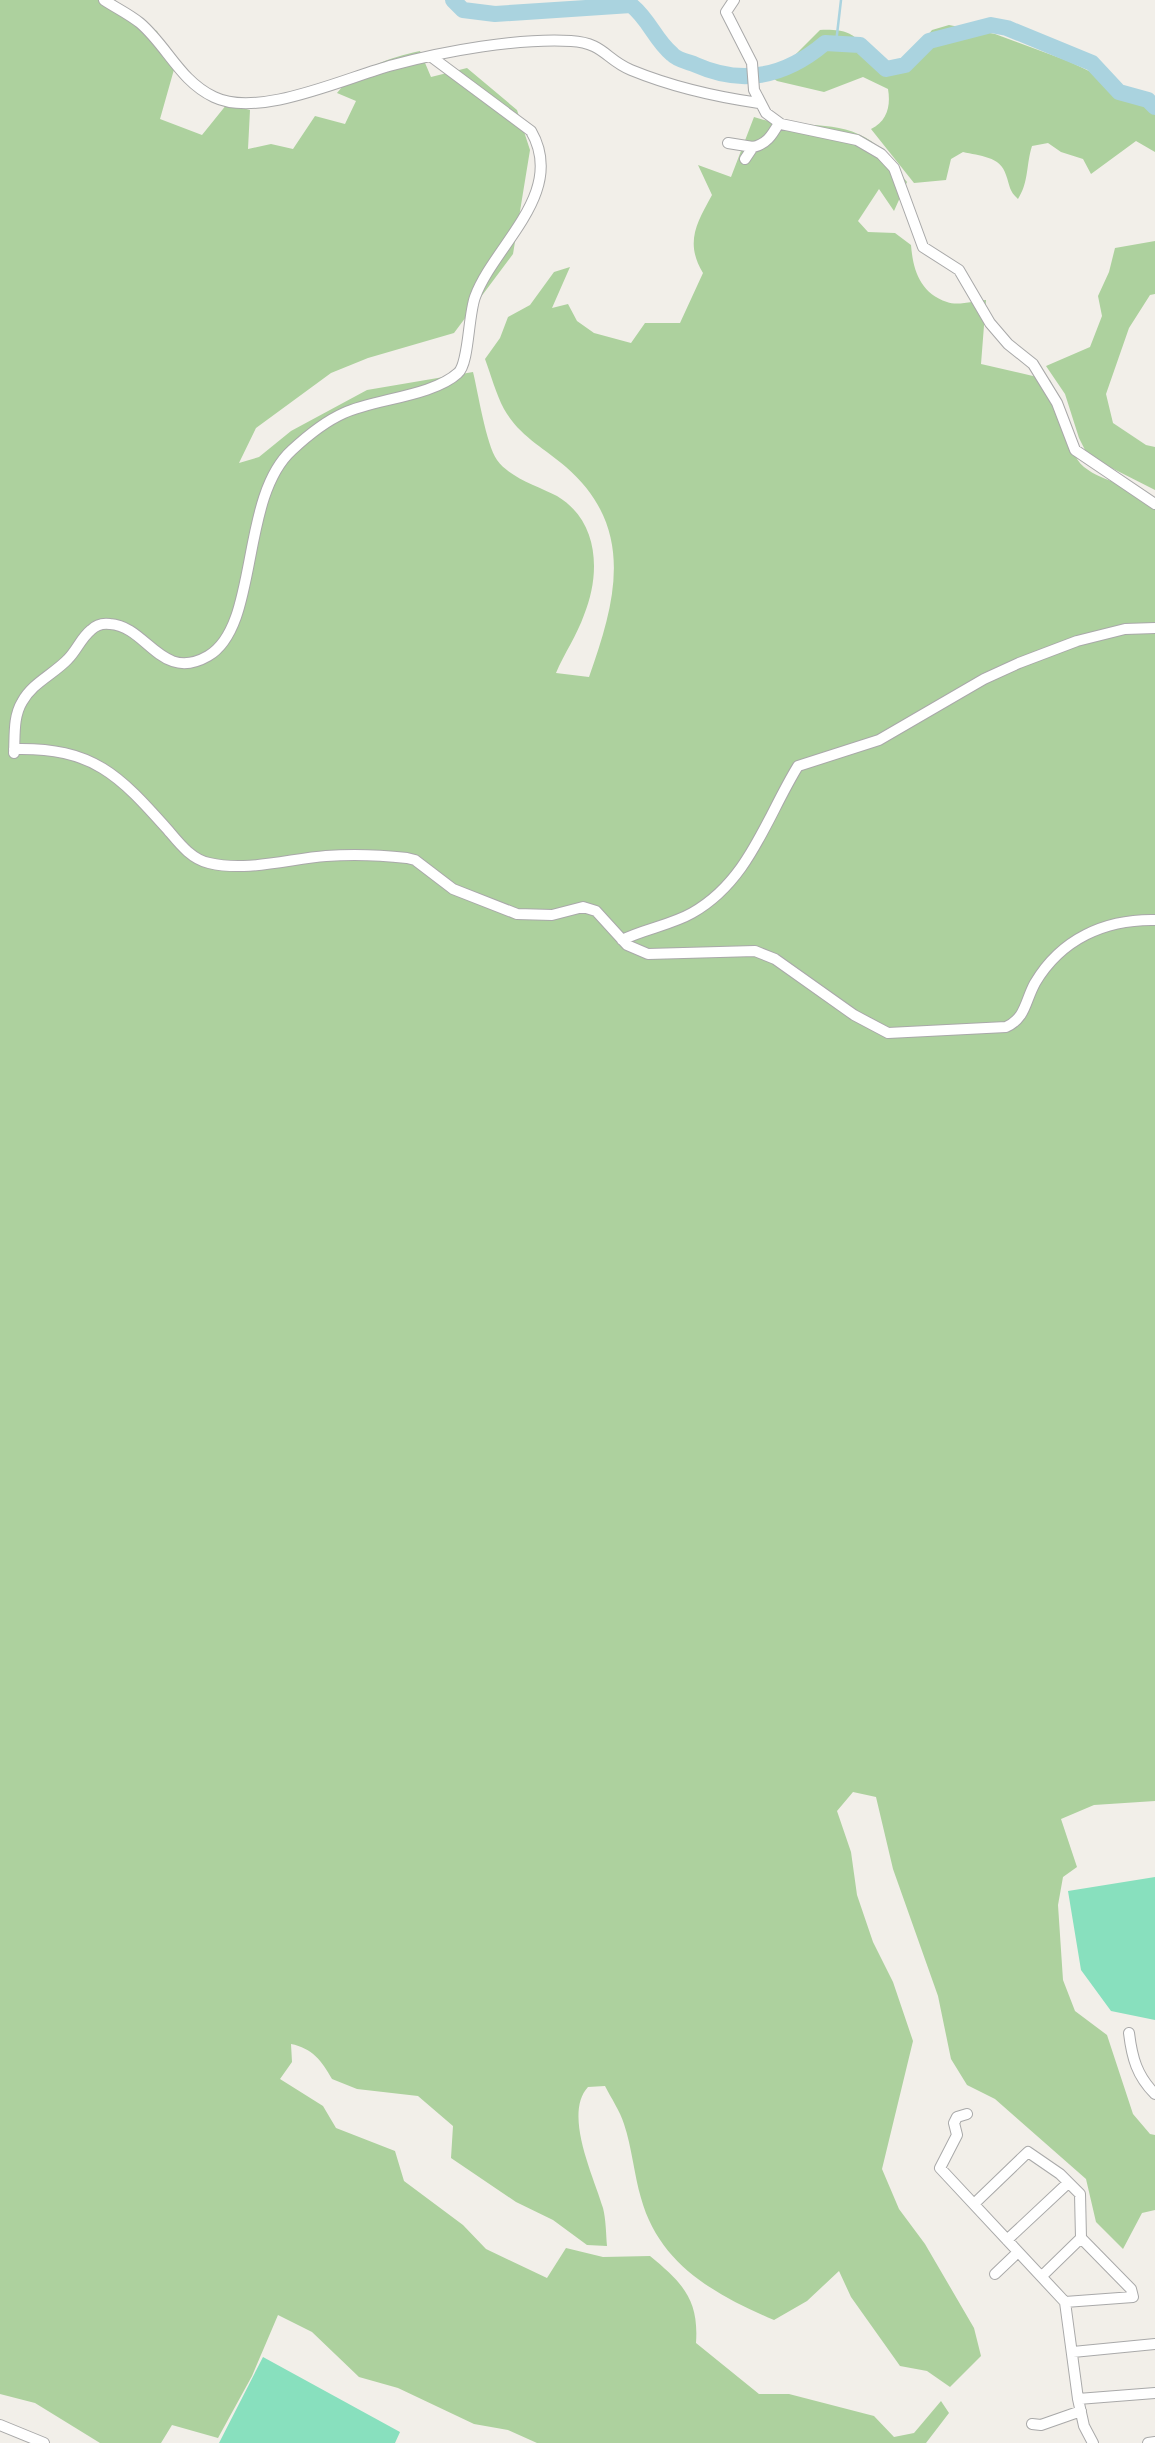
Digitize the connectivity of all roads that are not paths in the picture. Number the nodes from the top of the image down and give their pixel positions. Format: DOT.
graph roads {
  1 [pos="104,0"];
  2 [pos="734,0"];
  3 [pos="433,58"];
  4 [pos="759,103"];
  5 [pos="779,123"];
  6 [pos="728,143"];
  7 [pos="753,147"];
  8 [pos="745,159"];
  9 [pos="1155,504"];
  10 [pos="1155,628"];
  11 [pos="1155,920"];
  12 [pos="622,940"];
  13 [pos="1129,2033"];
  14 [pos="1155,2094"];
  15 [pos="967,2114"];
  16 [pos="1068,2183"];
  17 [pos="975,2203"];
  18 [pos="1081,2238"];
  19 [pos="1007,2240"];
  20 [pos="1018,2252"];
  21 [pos="995,2274"];
  22 [pos="1042,2276"];
  23 [pos="1065,2302"];
  24 [pos="1155,2344"];
  25 [pos="1073,2352"];
  26 [pos="1155,2393"];
  27 [pos="1078,2399"];
  28 [pos="1081,2411"];
  29 [pos="1032,2424"];
  30 [pos="0,2426"];
  31 [pos="1155,2442"];
  32 [pos="44,2443"];
  33 [pos="1093,2443"];
  34 [pos="1148,2443"];
  1 -- 3 [label="street"];
  2 -- 4 [label="street"];
  3 -- 4 [label="street"];
  3 -- 12 [label="street"];
  4 -- 5 [label="street"];
  5 -- 7 [label="street"];
  5 -- 9 [label="street"];
  6 -- 7 [label="street"];
  7 -- 8 [label="street"];
  10 -- 12 [label="street"];
  11 -- 12 [label="street"];
  13 -- 14 [label="street"];
  15 -- 17 [label="street"];
  16 -- 17 [label="street"];
  16 -- 18 [label="street"];
  16 -- 19 [label="street"];
  17 -- 19 [label="street"];
  18 -- 22 [label="street"];
  18 -- 23 [label="street"];
  19 -- 20 [label="street"];
  20 -- 21 [label="street"];
  20 -- 22 [label="street"];
  22 -- 23 [label="street"];
  23 -- 25 [label="street"];
  24 -- 25 [label="street"];
  25 -- 27 [label="street"];
  26 -- 27 [label="street"];
  27 -- 28 [label="street"];
  28 -- 29 [label="street"];
  28 -- 33 [label="street"];
  30 -- 32 [label="street"];
  31 -- 34 [label="street"];
}
